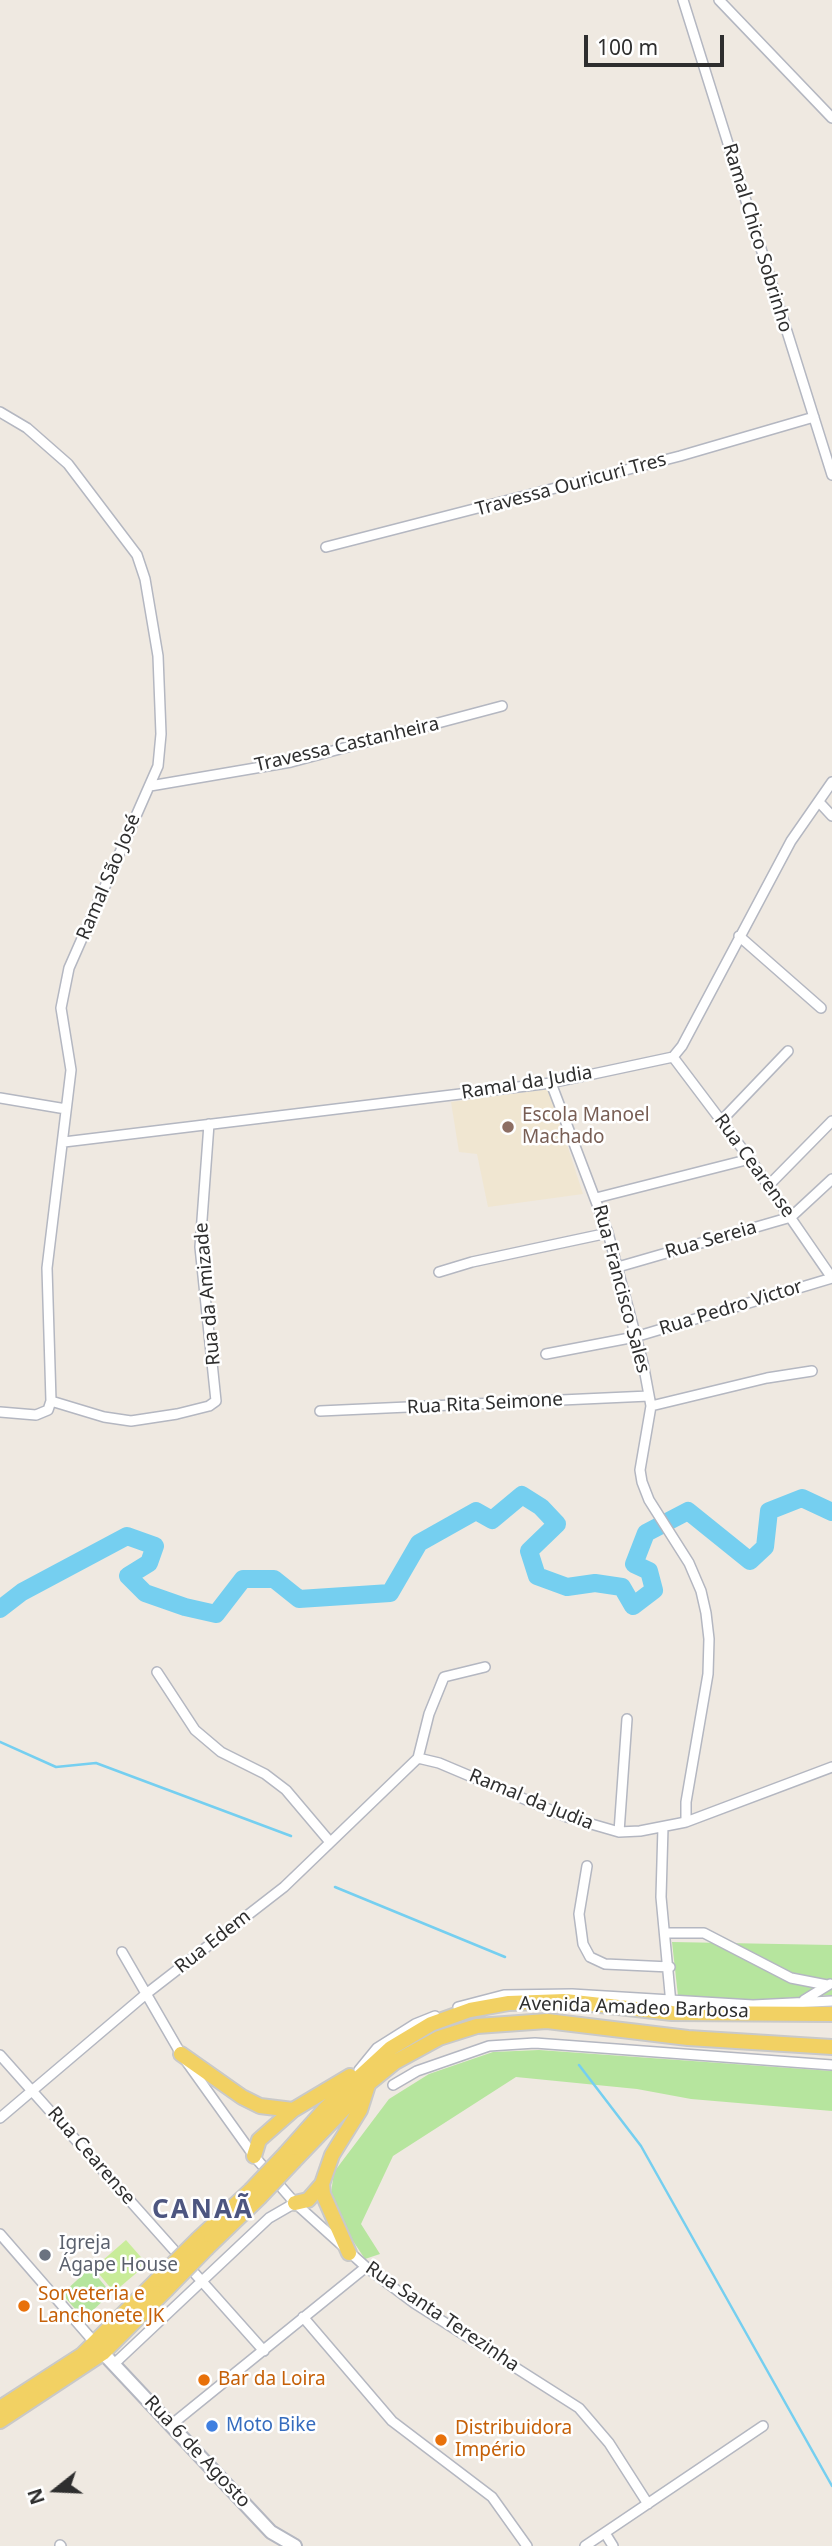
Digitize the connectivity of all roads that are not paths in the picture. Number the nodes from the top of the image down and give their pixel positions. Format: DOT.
graph roads {
  1 [pos="683,0"];
  2 [pos="719,0"];
  3 [pos="832,118"];
  4 [pos="0,412"];
  5 [pos="814,417"];
  6 [pos="832,475"];
  7 [pos="326,547"];
  8 [pos="502,706"];
  9 [pos="832,782"];
  10 [pos="150,786"];
  11 [pos="819,802"];
  12 [pos="832,816"];
  13 [pos="739,936"];
  14 [pos="821,1008"];
  15 [pos="788,1051"];
  16 [pos="673,1057"];
  17 [pos="551,1083"];
  18 [pos="0,1098"];
  19 [pos="66,1109"];
  20 [pos="721,1121"];
  21 [pos="832,1121"];
  22 [pos="209,1124"];
  23 [pos="64,1142"];
  24 [pos="750,1159"];
  25 [pos="832,1179"];
  26 [pos="769,1185"];
  27 [pos="596,1198"];
  28 [pos="791,1217"];
  29 [pos="608,1233"];
  30 [pos="618,1267"];
  31 [pos="439,1272"];
  32 [pos="832,1278"];
  33 [pos="635,1337"];
  34 [pos="546,1354"];
  35 [pos="812,1371"];
  36 [pos="51,1401"];
  37 [pos="650,1401"];
  38 [pos="320,1411"];
  39 [pos="0,1412"];
  40 [pos="485,1667"];
  41 [pos="157,1672"];
  42 [pos="627,1719"];
  43 [pos="418,1758"];
  44 [pos="832,1767"];
  45 [pos="686,1822"];
  46 [pos="663,1827"];
  47 [pos="619,1832"];
  48 [pos="330,1842"];
  49 [pos="587,1866"];
  50 [pos="666,1933"];
  51 [pos="122,1952"];
  52 [pos="670,1967"];
  53 [pos="830,1984"];
  54 [pos="146,1994"];
  55 [pos="832,2001"];
  56 [pos="800,2002"];
  57 [pos="672,2007"];
  58 [pos="782,2013"];
  59 [pos="832,2014"];
  60 [pos="832,2047"];
  61 [pos="181,2054"];
  62 [pos="0,2055"];
  63 [pos="832,2064"];
  64 [pos="362,2070"];
  65 [pos="368,2084"];
  66 [pos="393,2085"];
  67 [pos="33,2091"];
  68 [pos="293,2110"];
  69 [pos="0,2118"];
  70 [pos="254,2156"];
  71 [pos="290,2157"];
  72 [pos="322,2184"];
  73 [pos="295,2203"];
  74 [pos="0,2234"];
  75 [pos="349,2253"];
  76 [pos="366,2267"];
  77 [pos="200,2281"];
  78 [pos="303,2317"];
  79 [pos="99,2348"];
  80 [pos="264,2351"];
  81 [pos="114,2364"];
  82 [pos="0,2408"];
  83 [pos="0,2421"];
  84 [pos="172,2425"];
  85 [pos="763,2426"];
  86 [pos="649,2504"];
  87 [pos="606,2533"];
  88 [pos="295,2546"];
  89 [pos="527,2546"];
  90 [pos="585,2546"];
  91 [pos="613,2546"];
  1 -- 5 [label="street, Ramal Chico Sobrinho"];
  2 -- 3 [label="street"];
  4 -- 10 [label="street, Ramal São José"];
  5 -- 6 [label="street, Ramal Chico Sobrinho"];
  5 -- 7 [label="street, Travessa Ouricuri Tres"];
  8 -- 10 [label="street, Travessa Castanheira"];
  9 -- 11 [label="street"];
  10 -- 19 [label="street, Ramal São José"];
  11 -- 12 [label="street"];
  11 -- 13 [label="street"];
  13 -- 14 [label="street"];
  13 -- 16 [label="street"];
  15 -- 20 [label="street"];
  16 -- 17 [label="street, Ramal da Judia"];
  16 -- 20 [label="street, Rua Cearense"];
  17 -- 22 [label="street, Ramal da Judia"];
  17 -- 27 [label="street, Rua Francisco Sales"];
  18 -- 19 [label="street"];
  19 -- 23 [label="street, Ramal São José"];
  20 -- 24 [label="street, Rua Cearense"];
  21 -- 26 [label="street"];
  22 -- 23 [label="street, Ramal da Judia"];
  22 -- 36 [label="street, Rua da Amizade"];
  23 -- 36 [label="street, Ramal São José"];
  24 -- 26 [label="street, Rua Cearense"];
  24 -- 27 [label="street"];
  25 -- 28 [label="street, Rua Sereia"];
  26 -- 28 [label="street, Rua Cearense"];
  27 -- 29 [label="street, Rua Francisco Sales"];
  28 -- 30 [label="street, Rua Sereia"];
  28 -- 32 [label="street, Rua Cearense"];
  29 -- 30 [label="street, Rua Francisco Sales"];
  29 -- 31 [label="street"];
  30 -- 33 [label="street, Rua Francisco Sales"];
  32 -- 33 [label="street, Rua Pedro Victor"];
  33 -- 34 [label="street, Rua Pedro Victor"];
  33 -- 37 [label="street, Rua Francisco Sales"];
  35 -- 37 [label="street"];
  36 -- 39 [label="street"];
  37 -- 38 [label="street, Rua Rita Seimone"];
  37 -- 45 [label="street, Rua Francisco Sales"];
  40 -- 43 [label="street"];
  41 -- 48 [label="street"];
  42 -- 47 [label="street"];
  43 -- 47 [label="street, Ramal da Judia"];
  43 -- 48 [label="street, Rua Edem"];
  44 -- 45 [label="street, Ramal da Judia"];
  45 -- 46 [label="street, Ramal da Judia"];
  46 -- 47 [label="street, Ramal da Judia"];
  46 -- 50 [label="street"];
  48 -- 54 [label="street, Rua Edem"];
  49 -- 52 [label="street"];
  50 -- 52 [label="street"];
  50 -- 53 [label="street"];
  51 -- 54 [label="street, Rua Santa Terezinha"];
  52 -- 57 [label="street"];
  53 -- 56 [label="street"];
  54 -- 61 [label="street, Rua Santa Terezinha"];
  54 -- 67 [label="street, Rua Edem"];
  55 -- 56 [label="street"];
  56 -- 57 [label="street"];
  56 -- 58 [label="street"];
  57 -- 58 [label="main road, Avenida Amadeo Barbosa"];
  57 -- 64 [label="main road, Avenida Amadeo Barbosa"];
  58 -- 59 [label="main road, Avenida Amadeo Barbosa"];
  60 -- 65 [label="main road, Avenida Amadeo Barbosa"];
  61 -- 68 [label="main road"];
  61 -- 70 [label="street, Rua Santa Terezinha"];
  62 -- 67 [label="street, Rua Cearense"];
  63 -- 66 [label="street"];
  64 -- 68 [label="main road"];
  64 -- 71 [label="main road, Avenida Amadeo Barbosa"];
  65 -- 71 [label="main road, Avenida Amadeo Barbosa"];
  65 -- 72 [label="main road"];
  67 -- 69 [label="street, Rua Edem"];
  67 -- 77 [label="street, Rua Cearense"];
  68 -- 70 [label="main road"];
  70 -- 73 [label="street, Rua Santa Terezinha"];
  71 -- 79 [label="main road, Avenida Amadeo Barbosa, bridge"];
  72 -- 73 [label="main road"];
  72 -- 75 [label="main road"];
  73 -- 75 [label="street, Rua Santa Terezinha"];
  73 -- 77 [label="street"];
  74 -- 79 [label="street, Rua 6 de Agosto"];
  75 -- 76 [label="street, Rua Santa Terezinha"];
  76 -- 78 [label="street"];
  76 -- 86 [label="street, Rua Santa Terezinha"];
  77 -- 80 [label="street, Rua Cearense"];
  77 -- 81 [label="street"];
  78 -- 80 [label="street"];
  78 -- 89 [label="street"];
  79 -- 81 [label="street, Rua 6 de Agosto"];
  79 -- 82 [label="main road, Avenida Amadeo Barbosa"];
  79 -- 83 [label="main road, Avenida Amadeo Barbosa"];
  80 -- 84 [label="street"];
  81 -- 84 [label="street, Rua 6 de Agosto"];
  84 -- 88 [label="street, Rua 6 de Agosto"];
  85 -- 86 [label="street"];
  86 -- 87 [label="street"];
  87 -- 90 [label="street"];
  87 -- 91 [label="street"];
}
